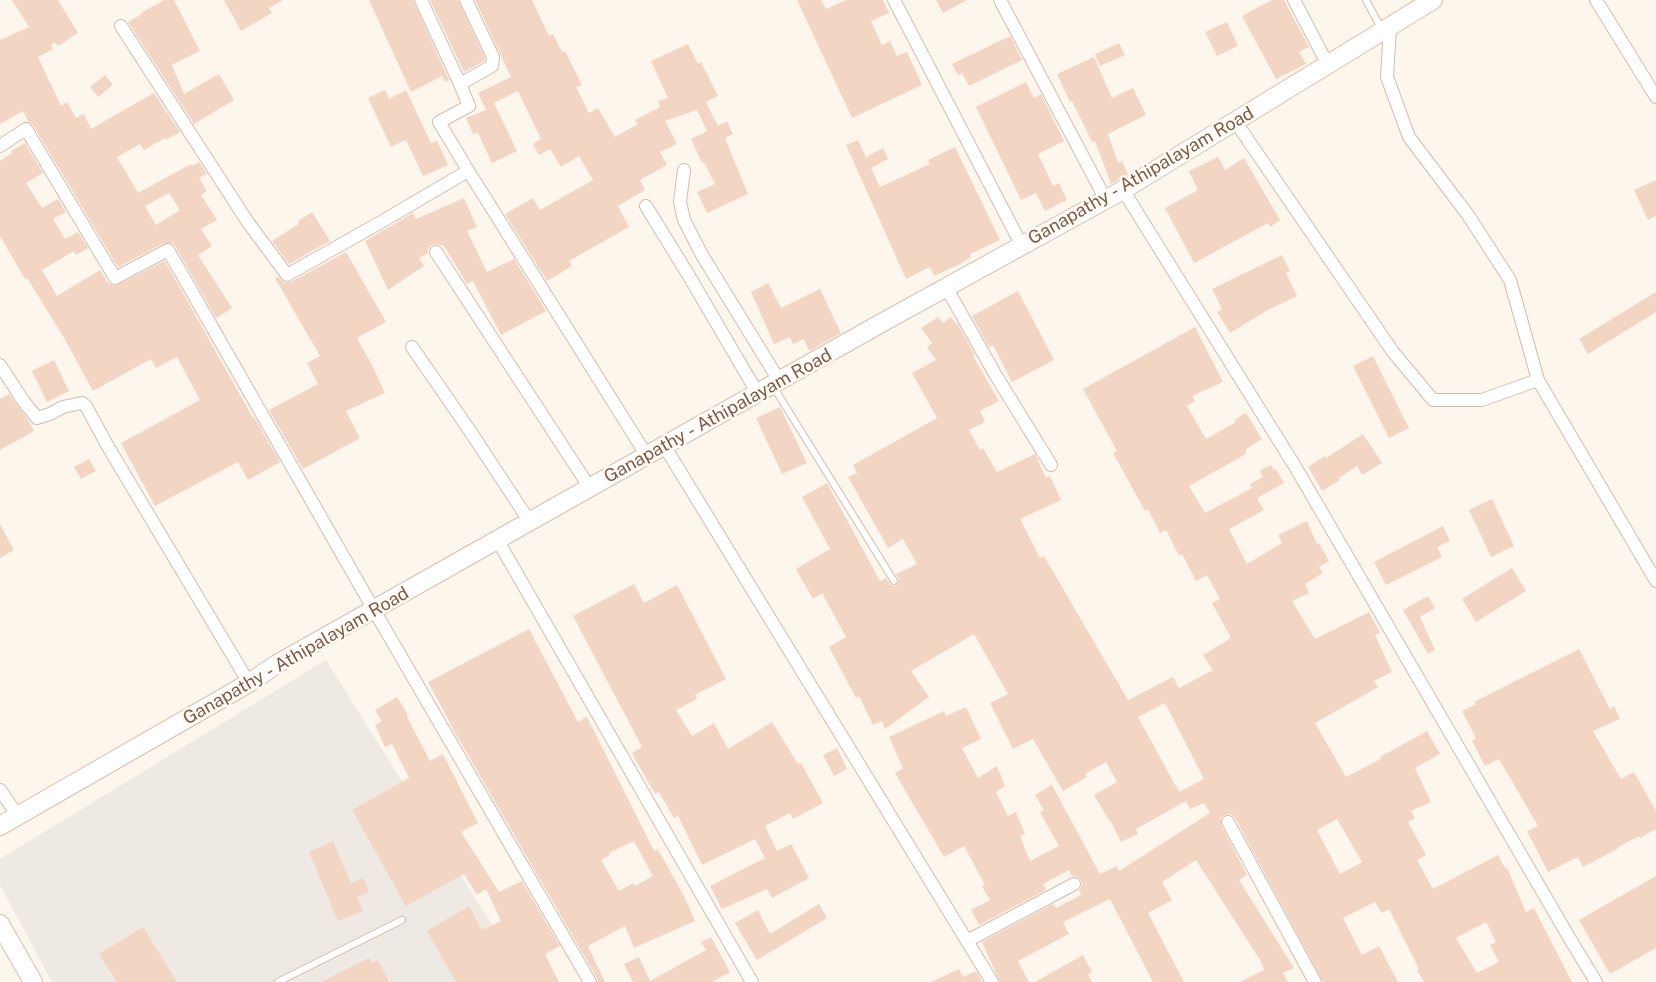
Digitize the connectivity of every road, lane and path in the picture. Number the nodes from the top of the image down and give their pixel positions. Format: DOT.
graph roads {
  1 [pos="421,0"];
  2 [pos="466,0"];
  3 [pos="894,0"];
  4 [pos="1000,0"];
  5 [pos="1294,0"];
  6 [pos="1366,0"];
  7 [pos="1433,0"];
  8 [pos="1596,0"];
  9 [pos="121,26"];
  10 [pos="1386,29"];
  11 [pos="1328,65"];
  12 [pos="460,84"];
  13 [pos="1656,97"];
  14 [pos="1235,121"];
  15 [pos="0,146"];
  16 [pos="684,170"];
  17 [pos="468,171"];
  18 [pos="1123,190"];
  19 [pos="1106,200"];
  20 [pos="646,206"];
  21 [pos="1022,246"];
  22 [pos="436,252"];
  23 [pos="946,287"];
  24 [pos="412,347"];
  25 [pos="0,365"];
  26 [pos="1538,380"];
  27 [pos="770,387"];
  28 [pos="665,447"];
  29 [pos="648,456"];
  30 [pos="1051,465"];
  31 [pos="590,488"];
  32 [pos="530,522"];
  33 [pos="498,540"];
  34 [pos="894,581"];
  35 [pos="1656,581"];
  36 [pos="374,610"];
  37 [pos="249,683"];
  38 [pos="0,790"];
  39 [pos="18,816"];
  40 [pos="1228,822"];
  41 [pos="0,826"];
  42 [pos="1074,884"];
  43 [pos="402,920"];
  44 [pos="0,924"];
  45 [pos="967,940"];
  46 [pos="33,982"];
  47 [pos="278,982"];
  48 [pos="590,982"];
  49 [pos="752,982"];
  50 [pos="992,982"];
  51 [pos="1315,982"];
  52 [pos="1596,982"];
  1 -- 12 [label="street"];
  2 -- 12 [label="street"];
  3 -- 21 [label="street"];
  4 -- 19 [label="street"];
  5 -- 11 [label="street"];
  6 -- 10 [label="lane"];
  7 -- 10 [label="main road, Ganapathy - Athipalayam Road"];
  8 -- 13 [label="street"];
  9 -- 17 [label="street"];
  10 -- 11 [label="main road, Ganapathy - Athipalayam Road"];
  10 -- 26 [label="street"];
  11 -- 14 [label="main road, Ganapathy - Athipalayam Road"];
  12 -- 17 [label="street"];
  14 -- 18 [label="main road, Ganapathy - Athipalayam Road"];
  14 -- 26 [label="street"];
  15 -- 36 [label="street"];
  16 -- 27 [label="street"];
  17 -- 29 [label="street"];
  18 -- 19 [label="main road, Ganapathy - Athipalayam Road"];
  18 -- 52 [label="street"];
  19 -- 21 [label="main road, Ganapathy - Athipalayam Road"];
  20 -- 27 [label="street"];
  21 -- 23 [label="main road, Ganapathy - Athipalayam Road"];
  22 -- 31 [label="street"];
  23 -- 27 [label="main road, Ganapathy - Athipalayam Road"];
  23 -- 30 [label="street"];
  24 -- 32 [label="street"];
  25 -- 37 [label="street"];
  26 -- 35 [label="street"];
  27 -- 28 [label="main road, Ganapathy - Athipalayam Road"];
  27 -- 34 [label="lane"];
  28 -- 29 [label="main road, Ganapathy - Athipalayam Road"];
  28 -- 45 [label="street"];
  29 -- 31 [label="main road, Ganapathy - Athipalayam Road"];
  31 -- 32 [label="main road, Ganapathy - Athipalayam Road"];
  32 -- 33 [label="main road, Ganapathy - Athipalayam Road"];
  33 -- 36 [label="main road, Ganapathy - Athipalayam Road"];
  33 -- 49 [label="street"];
  36 -- 37 [label="main road, Ganapathy - Athipalayam Road"];
  36 -- 48 [label="street"];
  37 -- 39 [label="main road, Ganapathy - Athipalayam Road"];
  38 -- 39 [label="street"];
  39 -- 41 [label="main road, Ganapathy - Athipalayam Road"];
  40 -- 51 [label="street"];
  42 -- 45 [label="street"];
  43 -- 47 [label="lane"];
  44 -- 46 [label="main road"];
  45 -- 50 [label="street"];
}
